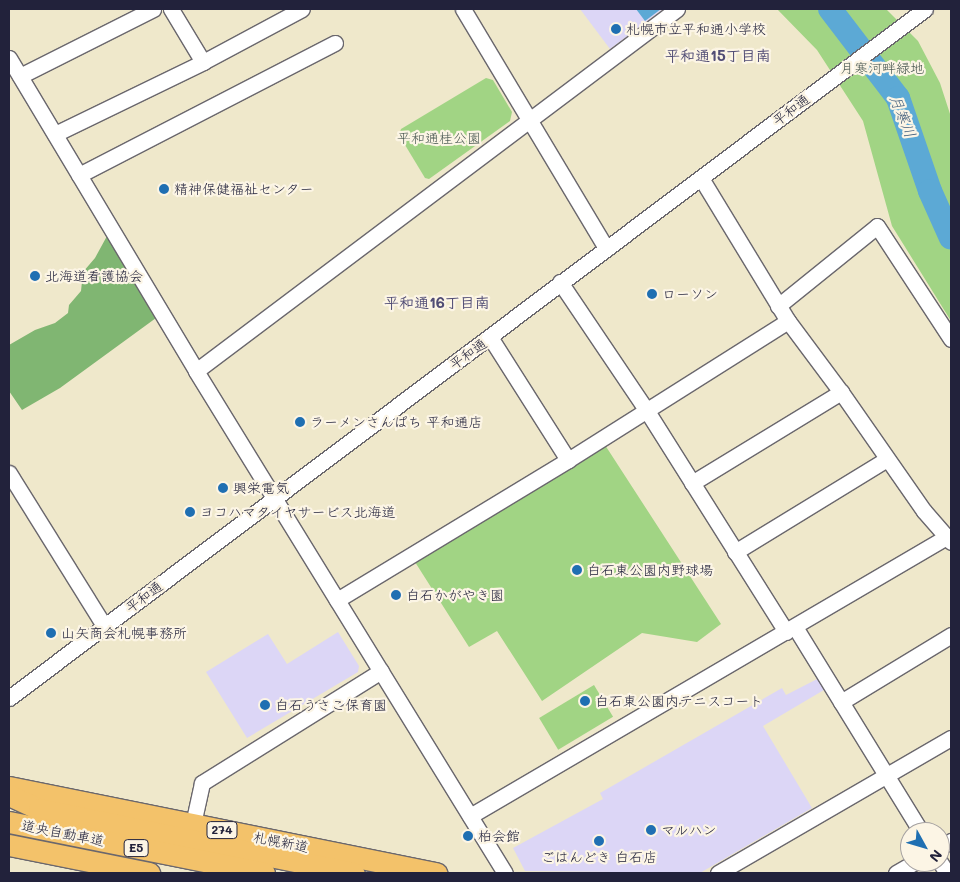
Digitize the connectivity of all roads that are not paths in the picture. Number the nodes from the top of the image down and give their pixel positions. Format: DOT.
graph roads {
  1 [pos="153,9"];
  2 [pos="171,9"];
  3 [pos="302,9"];
  4 [pos="463,9"];
  5 [pos="677,9"];
  6 [pos="925,9"];
  7 [pos="335,43"];
  8 [pos="9,58"];
  9 [pos="203,62"];
  10 [pos="20,76"];
  11 [pos="529,119"];
  12 [pos="55,134"];
  13 [pos="79,175"];
  14 [pos="702,178"];
  15 [pos="606,248"];
  16 [pos="560,282"];
  17 [pos="778,306"];
  18 [pos="788,321"];
  19 [pos="490,337"];
  20 [pos="951,339"];
  21 [pos="196,371"];
  22 [pos="842,392"];
  23 [pos="647,411"];
  24 [pos="568,460"];
  25 [pos="885,460"];
  26 [pos="9,473"];
  27 [pos="692,483"];
  28 [pos="274,497"];
  29 [pos="950,539"];
  30 [pos="735,552"];
  31 [pos="337,600"];
  32 [pos="105,626"];
  33 [pos="790,629"];
  34 [pos="951,635"];
  35 [pos="381,671"];
  36 [pos="9,698"];
  37 [pos="841,702"];
  38 [pos="951,738"];
  39 [pos="888,777"];
  40 [pos="9,787"];
  41 [pos="9,795"];
  42 [pos="470,816"];
  43 [pos="9,822"];
  44 [pos="915,822"];
  45 [pos="193,824"];
  46 [pos="9,845"];
  47 [pos="149,873"];
  48 [pos="264,873"];
  49 [pos="354,873"];
  50 [pos="436,873"];
  51 [pos="505,873"];
  52 [pos="718,873"];
  1 -- 10 [label="street"];
  2 -- 9 [label="street"];
  3 -- 9 [label="street"];
  4 -- 11 [label="street"];
  5 -- 11 [label="street"];
  6 -- 14 [label="street, 平和通"];
  7 -- 13 [label="street"];
  8 -- 10 [label="street"];
  9 -- 12 [label="street"];
  10 -- 12 [label="street"];
  11 -- 15 [label="street"];
  11 -- 21 [label="street"];
  12 -- 13 [label="street"];
  13 -- 21 [label="street"];
  14 -- 15 [label="street, 平和通"];
  14 -- 17 [label="street"];
  15 -- 16 [label="street, 平和通"];
  16 -- 19 [label="street, 平和通"];
  16 -- 23 [label="street"];
  17 -- 18 [label="street"];
  17 -- 20 [label="street"];
  18 -- 22 [label="street"];
  18 -- 23 [label="street"];
  19 -- 24 [label="street"];
  19 -- 28 [label="street, 平和通"];
  21 -- 28 [label="street"];
  22 -- 25 [label="street"];
  22 -- 27 [label="street"];
  23 -- 24 [label="street"];
  23 -- 27 [label="street"];
  24 -- 31 [label="street"];
  25 -- 29 [label="street"];
  25 -- 30 [label="street"];
  26 -- 32 [label="street"];
  27 -- 30 [label="street"];
  28 -- 31 [label="street"];
  28 -- 32 [label="street, 平和通"];
  29 -- 33 [label="street"];
  30 -- 33 [label="street"];
  31 -- 35 [label="street"];
  32 -- 36 [label="street, 平和通"];
  33 -- 37 [label="street"];
  33 -- 42 [label="street"];
  34 -- 37 [label="street"];
  35 -- 42 [label="street"];
  35 -- 45 [label="street"];
  37 -- 39 [label="street"];
  38 -- 39 [label="street"];
  39 -- 44 [label="street"];
  39 -- 52 [label="street"];
  40 -- 45 [label="highway, 札幌新道 / 274"];
  41 -- 49 [label="highway"];
  42 -- 51 [label="street"];
  43 -- 48 [label="highway, 道央自動車道 / E5"];
  45 -- 50 [label="highway, 札幌新道 / 274"];
  46 -- 47 [label="highway, 道央自動車道 / E5"];
}
